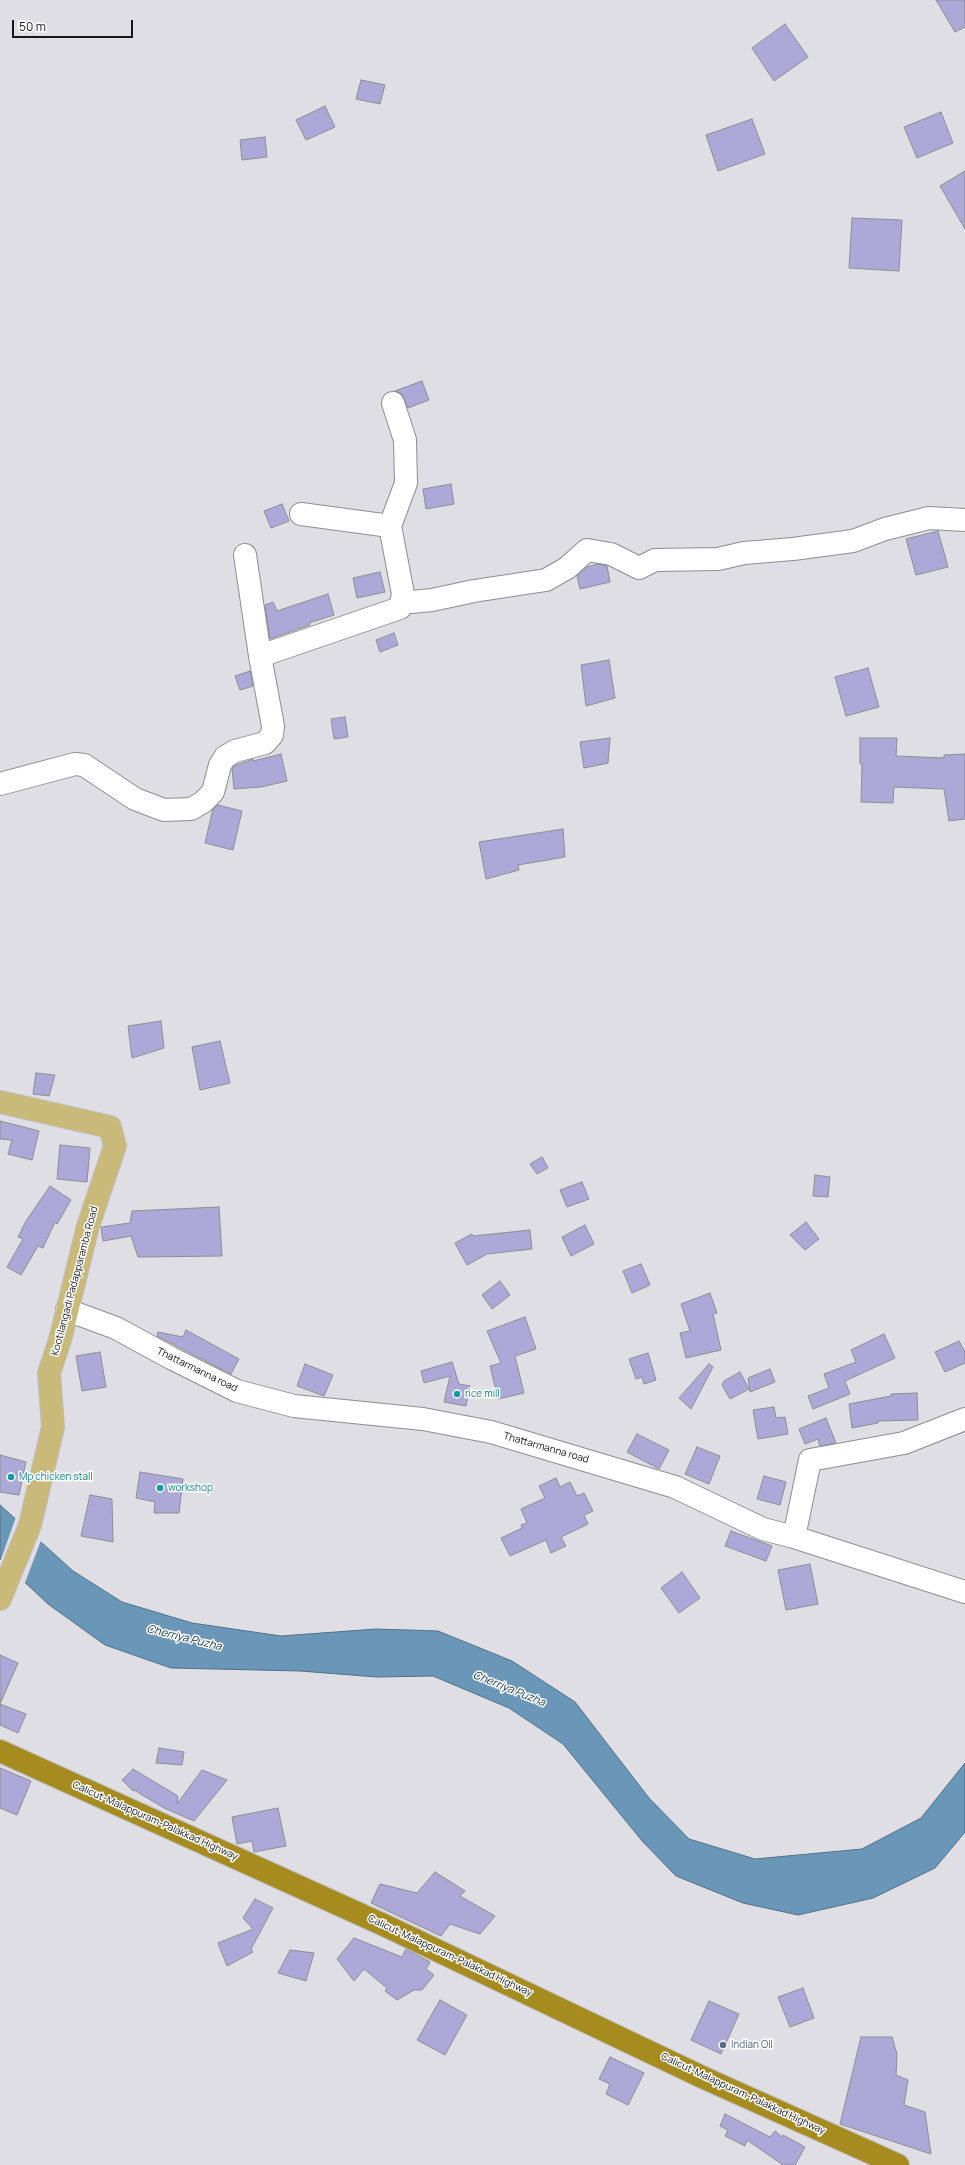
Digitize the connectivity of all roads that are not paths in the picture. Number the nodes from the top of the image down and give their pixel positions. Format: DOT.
graph roads {
  1 [pos="393,403"];
  2 [pos="301,514"];
  3 [pos="965,520"];
  4 [pos="390,526"];
  5 [pos="245,556"];
  6 [pos="401,603"];
  7 [pos="260,656"];
  8 [pos="0,784"];
  9 [pos="0,1102"];
  10 [pos="67,1310"];
  11 [pos="965,1420"];
  12 [pos="794,1537"];
  13 [pos="965,1592"];
  14 [pos="2,1594"];
  15 [pos="0,1751"];
  16 [pos="898,2164"];
  1 -- 4 [label="street"];
  2 -- 4 [label="street"];
  3 -- 6 [label="street"];
  4 -- 6 [label="street"];
  5 -- 7 [label="street"];
  6 -- 7 [label="street"];
  7 -- 8 [label="street"];
  9 -- 10 [label="main road, Kootilangadi Padapparamba Road"];
  10 -- 12 [label="street, Thattarmanna road"];
  10 -- 14 [label="main road, Kootilangadi Padapparamba Road"];
  11 -- 12 [label="street"];
  12 -- 13 [label="street, Thattarmanna road"];
  15 -- 16 [label="highway, Calicut-Malappuram-Palakkad Highway"];
}
